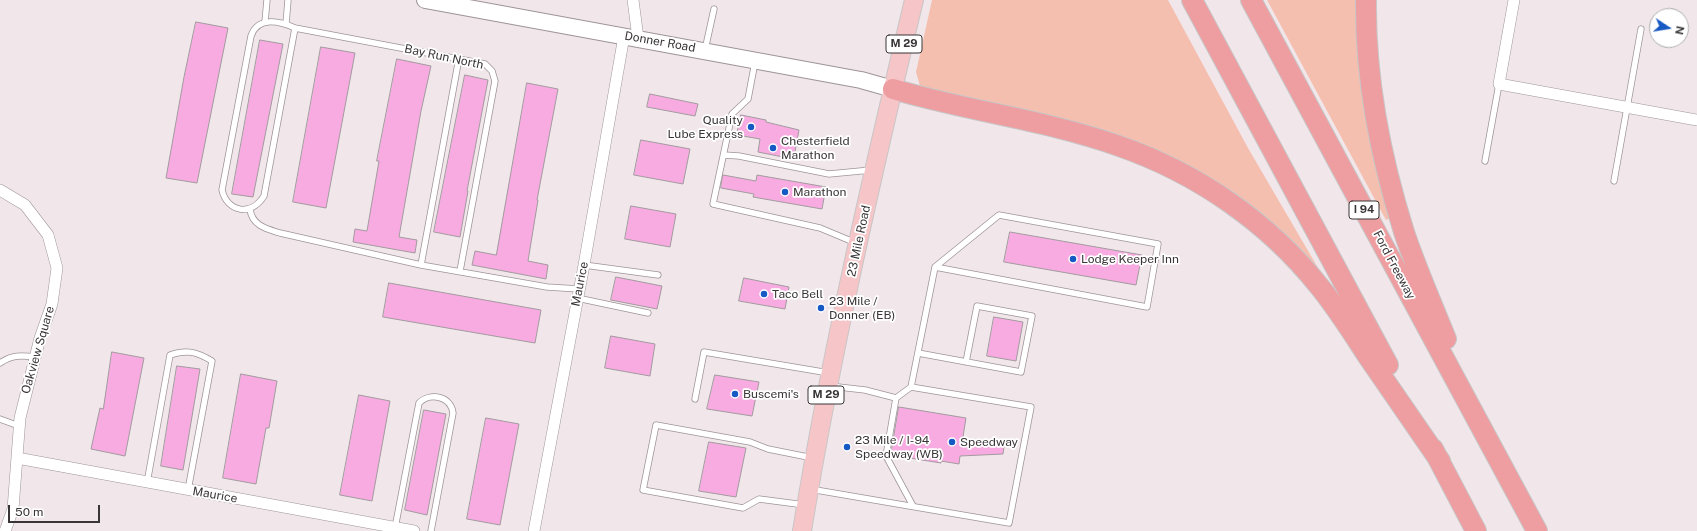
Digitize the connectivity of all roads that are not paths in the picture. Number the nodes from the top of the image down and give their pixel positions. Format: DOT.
graph roads {
  1 [pos="267,0"];
  2 [pos="288,0"];
  3 [pos="425,0"];
  4 [pos="633,0"];
  5 [pos="914,0"];
  6 [pos="1192,0"];
  7 [pos="1251,0"];
  8 [pos="1366,0"];
  9 [pos="1514,0"];
  10 [pos="714,9"];
  11 [pos="265,22"];
  12 [pos="286,24"];
  13 [pos="295,28"];
  14 [pos="1641,29"];
  15 [pos="631,37"];
  16 [pos="705,51"];
  17 [pos="459,58"];
  18 [pos="755,60"];
  19 [pos="1499,84"];
  20 [pos="893,89"];
  21 [pos="1627,107"];
  22 [pos="1697,120"];
  23 [pos="724,155"];
  24 [pos="1485,161"];
  25 [pos="875,170"];
  26 [pos="1614,180"];
  27 [pos="0,190"];
  28 [pos="250,209"];
  29 [pos="858,244"];
  30 [pos="421,265"];
  31 [pos="584,265"];
  32 [pos="935,267"];
  33 [pos="460,271"];
  34 [pos="658,275"];
  35 [pos="578,294"];
  36 [pos="648,313"];
  37 [pos="918,353"];
  38 [pos="35,357"];
  39 [pos="966,362"];
  40 [pos="0,363"];
  41 [pos="830,380"];
  42 [pos="911,387"];
  43 [pos="896,398"];
  44 [pos="695,399"];
  45 [pos="0,419"];
  46 [pos="1477,420"];
  47 [pos="19,426"];
  48 [pos="17,458"];
  49 [pos="815,458"];
  50 [pos="1440,461"];
  51 [pos="147,483"];
  52 [pos="188,490"];
  53 [pos="808,497"];
  54 [pos="913,506"];
  55 [pos="395,528"];
  56 [pos="6,531"];
  57 [pos="414,531"];
  58 [pos="431,531"];
  59 [pos="534,531"];
  60 [pos="802,531"];
  61 [pos="1476,531"];
  62 [pos="1537,531"];
  1 -- 11 [label="lane"];
  2 -- 12 [label="lane"];
  3 -- 15 [label="street, Donner Road"];
  4 -- 15 [label="street, Maurice"];
  5 -- 20 [label="main road, 23 Mile Road / M 29"];
  6 -- 50 [label="highway"];
  7 -- 46 [label="highway, Ford Freeway / I 94"];
  8 -- 46 [label="highway"];
  9 -- 19 [label="street"];
  10 -- 16 [label="lane"];
  11 -- 12 [label="lane, Bay Run North"];
  11 -- 28 [label="lane"];
  12 -- 13 [label="lane, Bay Run North"];
  13 -- 17 [label="lane, Bay Run North"];
  13 -- 28 [label="lane"];
  14 -- 21 [label="lane"];
  15 -- 16 [label="street, Donner Road"];
  15 -- 31 [label="street, Maurice"];
  16 -- 18 [label="street, Donner Road"];
  17 -- 30 [label="lane"];
  17 -- 33 [label="lane, Bay Run North"];
  18 -- 20 [label="street, Donner Road"];
  18 -- 23 [label="lane"];
  19 -- 21 [label="street"];
  19 -- 24 [label="lane"];
  20 -- 25 [label="main road, 23 Mile Road / M 29"];
  20 -- 50 [label="highway"];
  21 -- 22 [label="street"];
  21 -- 26 [label="lane"];
  23 -- 25 [label="lane"];
  23 -- 29 [label="lane"];
  25 -- 29 [label="main road, 23 Mile Road / M 29"];
  27 -- 38 [label="street, Oakview Square"];
  28 -- 30 [label="lane"];
  29 -- 41 [label="main road, 23 Mile Road / M 29"];
  30 -- 33 [label="lane"];
  31 -- 34 [label="lane"];
  31 -- 35 [label="street, Maurice"];
  32 -- 32 [label="lane"];
  32 -- 37 [label="lane"];
  33 -- 35 [label="lane"];
  35 -- 36 [label="lane"];
  35 -- 59 [label="street, Maurice"];
  37 -- 39 [label="lane"];
  37 -- 42 [label="lane"];
  38 -- 40 [label="lane"];
  38 -- 47 [label="street, Oakview Square"];
  39 -- 39 [label="lane"];
  41 -- 43 [label="lane"];
  41 -- 44 [label="lane"];
  41 -- 49 [label="main road, 23 Mile Road / M 29"];
  42 -- 43 [label="lane"];
  42 -- 54 [label="lane"];
  43 -- 54 [label="lane"];
  45 -- 47 [label="lane"];
  46 -- 62 [label="highway, Ford Freeway / I 94"];
  47 -- 48 [label="street, Oakview Square"];
  48 -- 51 [label="street, Maurice"];
  48 -- 56 [label="street, Oakview Square"];
  49 -- 53 [label="main road, 23 Mile Road / M 29"];
  49 -- 53 [label="lane"];
  50 -- 61 [label="highway"];
  51 -- 52 [label="street, Maurice"];
  51 -- 52 [label="lane"];
  52 -- 55 [label="street, Maurice"];
  53 -- 54 [label="lane"];
  53 -- 60 [label="main road, 23 Mile Road / M 29"];
  55 -- 57 [label="street, Maurice"];
  55 -- 58 [label="lane"];
}
